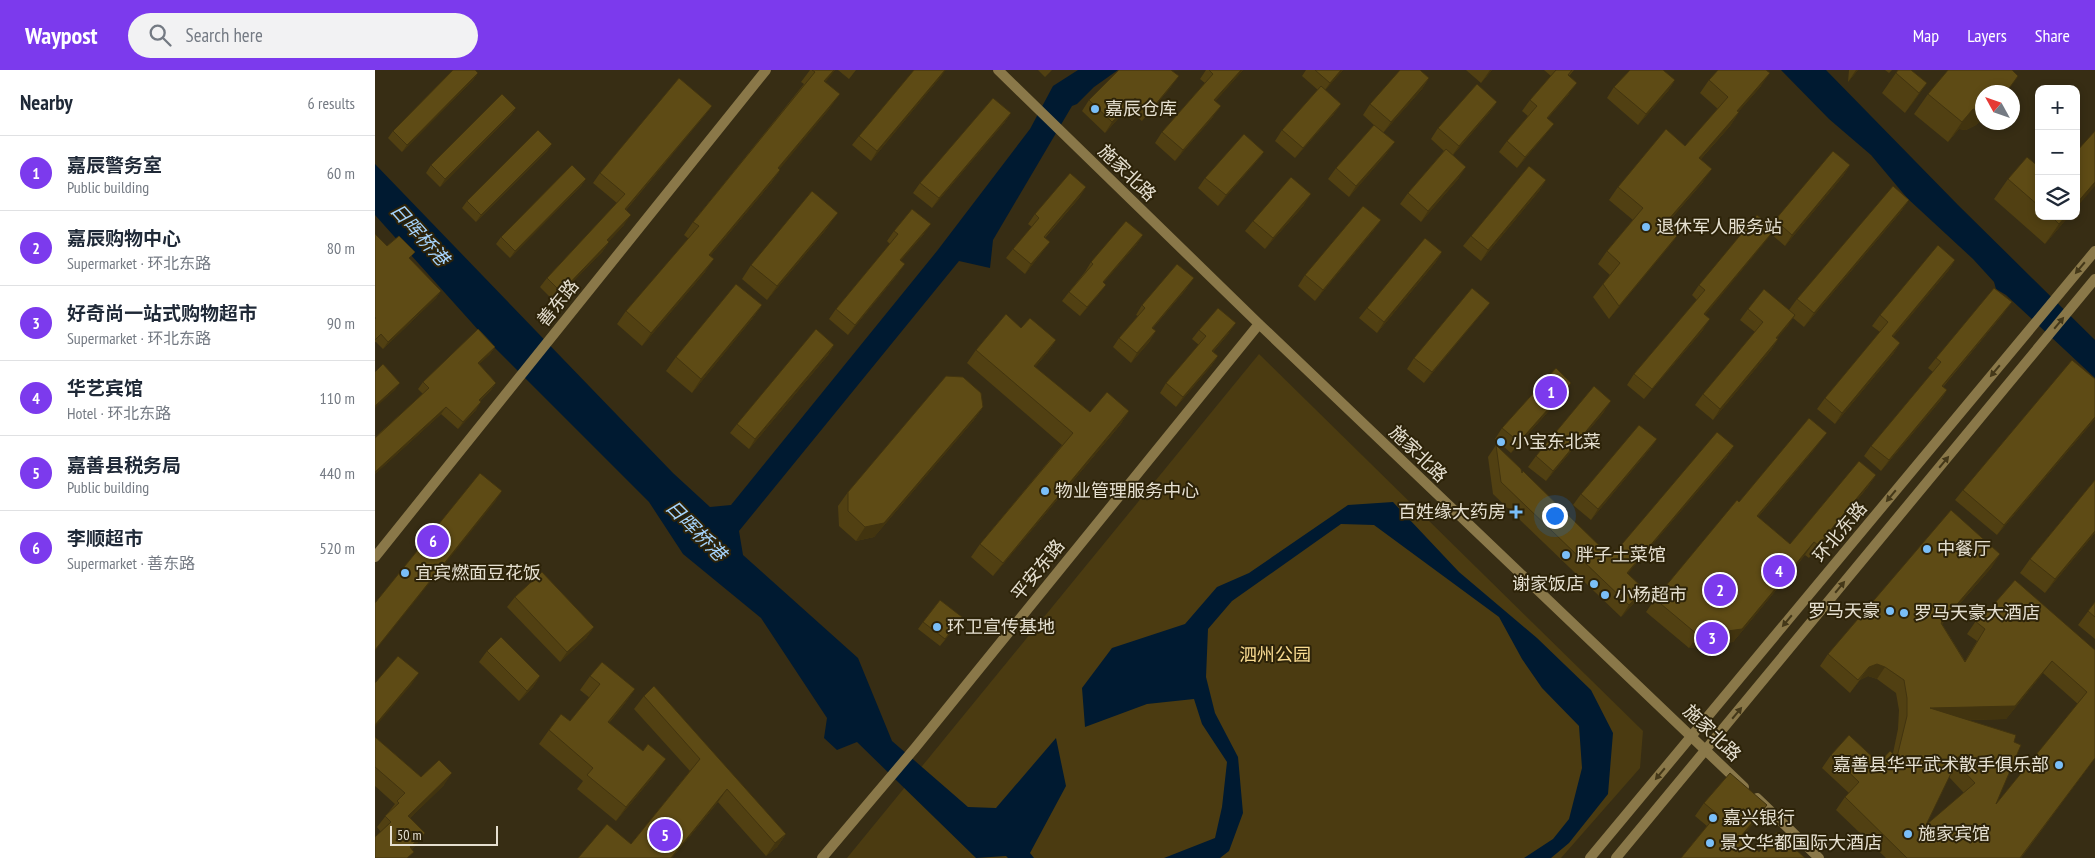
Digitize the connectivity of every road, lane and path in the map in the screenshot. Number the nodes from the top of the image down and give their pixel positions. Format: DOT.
graph roads {
  1 [pos="766,70"];
  2 [pos="998,70"];
  3 [pos="2095,251"];
  4 [pos="2095,279"];
  5 [pos="1259,324"];
  6 [pos="375,557"];
  7 [pos="1691,736"];
  8 [pos="1706,750"];
  9 [pos="823,858"];
  10 [pos="1590,858"];
  11 [pos="1616,858"];
  12 [pos="1819,858"];
  1 -- 6 [label="street, 善东路"];
  2 -- 5 [label="street, 施家北路"];
  3 -- 7 [label="street, 环北东路, one-way"];
  8 -- 4 [label="street, 环北东路, one-way"];
  5 -- 7 [label="street, 施家北路"];
  5 -- 9 [label="street, 平安东路"];
  7 -- 8 [label="street, 施家北路"];
  7 -- 10 [label="street, 环北东路, one-way"];
  8 -- 11 [label="street, 环北东路"];
  8 -- 12 [label="street, 施家北路"];
}
